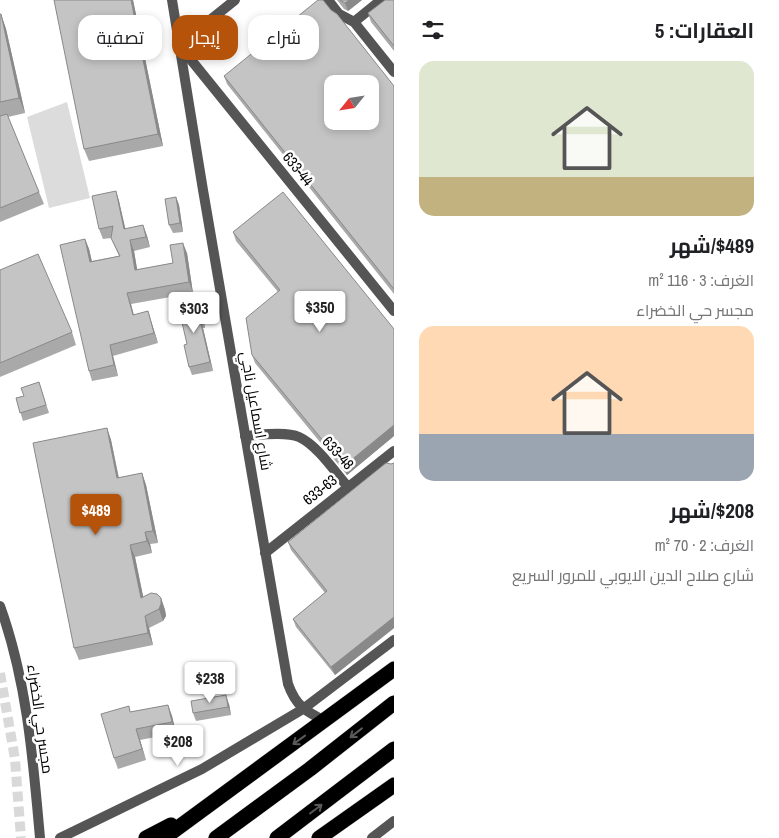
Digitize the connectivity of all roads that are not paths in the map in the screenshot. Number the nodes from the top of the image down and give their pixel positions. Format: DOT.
graph roads {
  1 [pos="172,0"];
  2 [pos="235,0"];
  3 [pos="328,0"];
  4 [pos="381,0"];
  5 [pos="174,15"];
  6 [pos="216,15"];
  7 [pos="354,22"];
  8 [pos="182,60"];
  9 [pos="191,60"];
  10 [pos="394,72"];
  11 [pos="394,311"];
  12 [pos="245,436"];
  13 [pos="390,454"];
  14 [pos="394,466"];
  15 [pos="348,487"];
  16 [pos="265,553"];
  17 [pos="0,606"];
  18 [pos="394,640"];
  19 [pos="394,669"];
  20 [pos="394,703"];
  21 [pos="303,710"];
  22 [pos="324,721"];
  23 [pos="394,749"];
  24 [pos="392,787"];
  25 [pos="214,802"];
  26 [pos="394,821"];
  27 [pos="40,838"];
  28 [pos="60,838"];
  29 [pos="146,838"];
  30 [pos="164,838"];
  31 [pos="216,838"];
  32 [pos="277,838"];
  33 [pos="320,838"];
  34 [pos="336,838"];
  35 [pos="372,838"];
  1 -- 5 [label="street, شارع اسماعيل ناجي"];
  2 -- 6 [label="street"];
  3 -- 7 [label="street"];
  4 -- 7 [label="street"];
  7 -- 10 [label="street"];
  8 -- 12 [label="street, شارع اسماعيل ناجي"];
  9 -- 11 [label="street, 633-44"];
  12 -- 15 [label="street, 633-48"];
  12 -- 16 [label="street, شارع اسماعيل ناجي"];
  13 -- 14 [label="street"];
  13 -- 15 [label="street, 633-63"];
  15 -- 16 [label="street, 633-63"];
  16 -- 21 [label="street, شارع اسماعيل ناجي"];
  17 -- 27 [label="street, مجسر حي الخضراء"];
  18 -- 21 [label="street"];
  19 -- 22 [label="highway"];
  20 -- 31 [label="highway, one-way"];
  21 -- 22 [label="street, شارع اسماعيل ناجي"];
  21 -- 28 [label="street"];
  22 -- 25 [label="highway, one-way"];
  32 -- 23 [label="highway, one-way"];
  24 -- 33 [label="highway"];
  24 -- 34 [label="highway"];
  25 -- 29 [label="highway"];
  25 -- 30 [label="highway"];
  26 -- 35 [label="street"];
}
